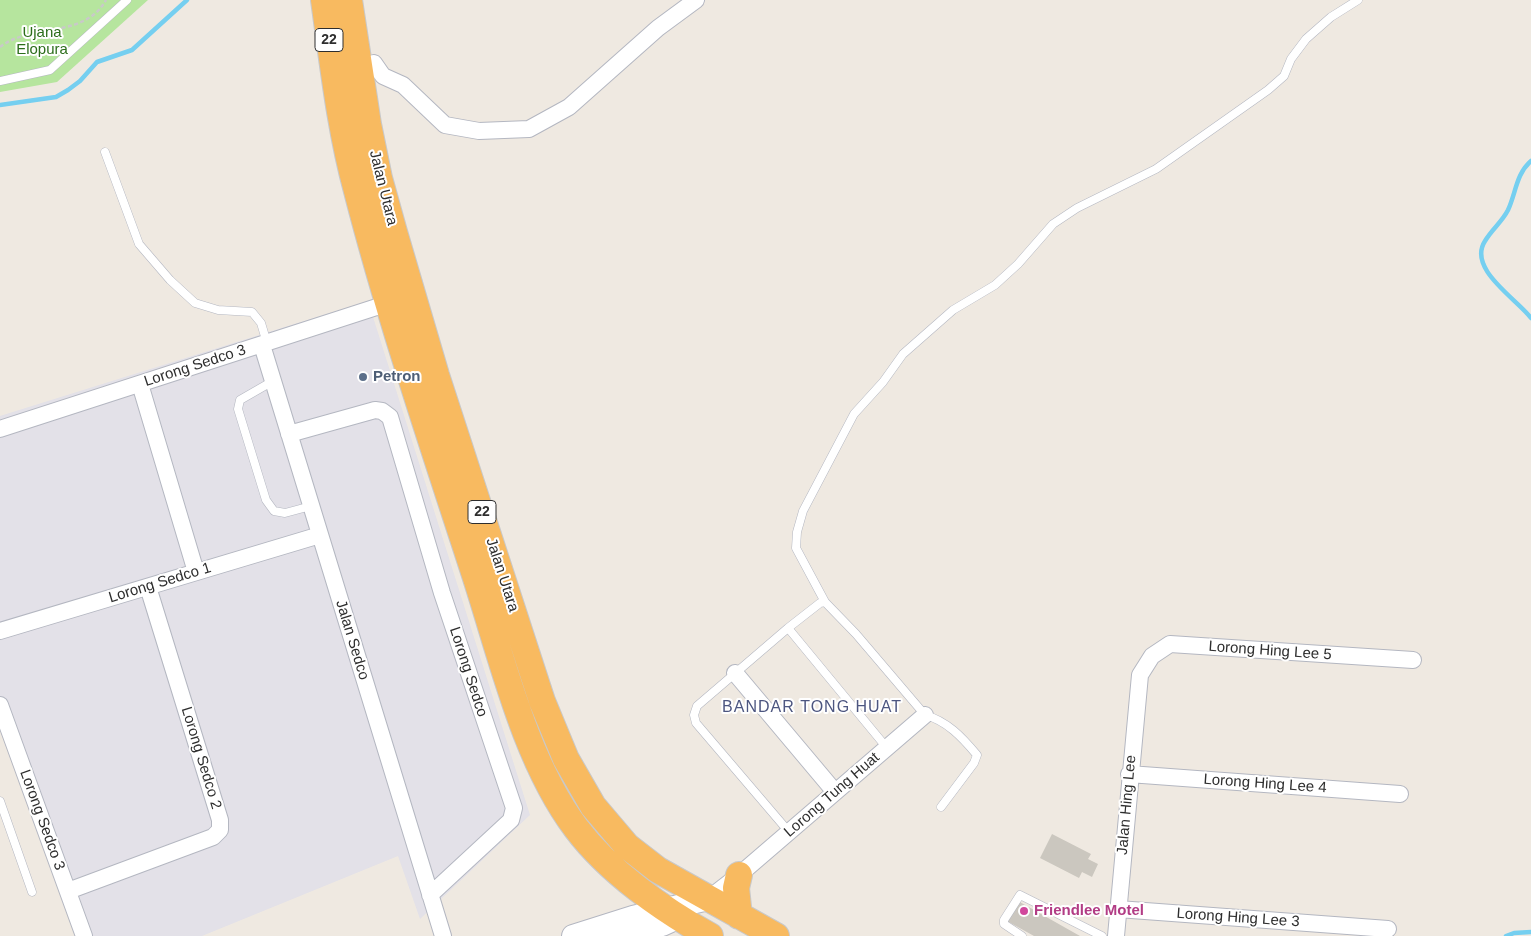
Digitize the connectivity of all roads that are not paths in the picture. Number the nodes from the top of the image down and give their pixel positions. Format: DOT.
graph roads {
  1 [pos="127,0"];
  2 [pos="324,0"];
  3 [pos="349,0"];
  4 [pos="364,0"];
  5 [pos="696,0"];
  6 [pos="1358,0"];
  7 [pos="366,64"];
  8 [pos="0,81"];
  9 [pos="104,152"];
  10 [pos="372,247"];
  11 [pos="389,303"];
  12 [pos="264,344"];
  13 [pos="273,381"];
  14 [pos="140,384"];
  15 [pos="0,429"];
  16 [pos="289,434"];
  17 [pos="311,506"];
  18 [pos="320,535"];
  19 [pos="196,572"];
  20 [pos="148,587"];
  21 [pos="825,602"];
  22 [pos="788,628"];
  23 [pos="0,631"];
  24 [pos="1413,660"];
  25 [pos="735,673"];
  26 [pos="1140,675"];
  27 [pos="0,705"];
  28 [pos="925,715"];
  29 [pos="4,729"];
  30 [pos="887,748"];
  31 [pos="1129,774"];
  32 [pos="836,792"];
  33 [pos="1400,794"];
  34 [pos="0,801"];
  35 [pos="941,807"];
  36 [pos="789,832"];
  37 [pos="739,875"];
  38 [pos="68,891"];
  39 [pos="32,892"];
  40 [pos="430,895"];
  41 [pos="708,899"];
  42 [pos="1118,909"];
  43 [pos="739,916"];
  44 [pos="666,920"];
  45 [pos="1388,929"];
  46 [pos="84,936"];
  47 [pos="443,936"];
  48 [pos="573,936"];
  49 [pos="621,936"];
  50 [pos="710,936"];
  51 [pos="776,936"];
  52 [pos="1022,936"];
  53 [pos="1102,936"];
  54 [pos="1116,936"];
  1 -- 8 [label="lane"];
  2 -- 10 [label="highway, Jalan Utara / 22"];
  3 -- 7 [label="highway, Jalan Utara / 22"];
  4 -- 7 [label="highway"];
  5 -- 7 [label="street"];
  6 -- 21 [label="lane"];
  7 -- 10 [label="highway"];
  7 -- 41 [label="highway, Jalan Utara / 22"];
  9 -- 12 [label="lane"];
  10 -- 11 [label="highway, Jalan Utara / 22"];
  11 -- 12 [label="street, Lorong Sedco 3"];
  11 -- 44 [label="highway, Jalan Utara / 22"];
  12 -- 13 [label="street, Jalan Sedco"];
  12 -- 14 [label="street, Lorong Sedco 3"];
  13 -- 16 [label="street, Jalan Sedco"];
  13 -- 17 [label="lane"];
  14 -- 15 [label="street, Lorong Sedco 3"];
  14 -- 19 [label="street"];
  16 -- 17 [label="street, Jalan Sedco"];
  16 -- 40 [label="street, Lorong Sedco"];
  17 -- 18 [label="street, Jalan Sedco"];
  18 -- 19 [label="street, Lorong Sedco 1"];
  18 -- 40 [label="street, Jalan Sedco"];
  19 -- 20 [label="street, Lorong Sedco 1"];
  20 -- 23 [label="street, Lorong Sedco 1"];
  20 -- 38 [label="street, Lorong Sedco 2"];
  21 -- 22 [label="lane"];
  21 -- 28 [label="lane"];
  22 -- 25 [label="lane"];
  22 -- 30 [label="lane"];
  24 -- 26 [label="street, Lorong Hing Lee 5"];
  25 -- 32 [label="street"];
  25 -- 36 [label="lane"];
  26 -- 31 [label="street, Jalan Hing Lee"];
  27 -- 29 [label="street, Lorong Sedco 3"];
  28 -- 30 [label="street, Lorong Tung Huat"];
  28 -- 35 [label="lane"];
  29 -- 38 [label="street, Lorong Sedco 3"];
  30 -- 32 [label="street, Lorong Tung Huat"];
  31 -- 33 [label="street, Lorong Hing Lee 4"];
  31 -- 42 [label="street, Jalan Hing Lee"];
  32 -- 36 [label="street, Lorong Tung Huat"];
  34 -- 39 [label="lane"];
  36 -- 37 [label="street, Lorong Tung Huat"];
  37 -- 41 [label="street, Lorong Tung Huat"];
  37 -- 43 [label="highway"];
  38 -- 46 [label="street, Lorong Sedco 3"];
  40 -- 47 [label="street, Jalan Sedco"];
  41 -- 43 [label="highway, Jalan Utara / 22"];
  41 -- 44 [label="main road"];
  42 -- 45 [label="street, Lorong Hing Lee 3"];
  42 -- 54 [label="street, Jalan Hing Lee"];
  43 -- 51 [label="highway, Jalan Utara / 22"];
  44 -- 48 [label="main road"];
  44 -- 49 [label="main road"];
  44 -- 50 [label="highway, Jalan Utara / 22"];
  52 -- 53 [label="lane"];
}
